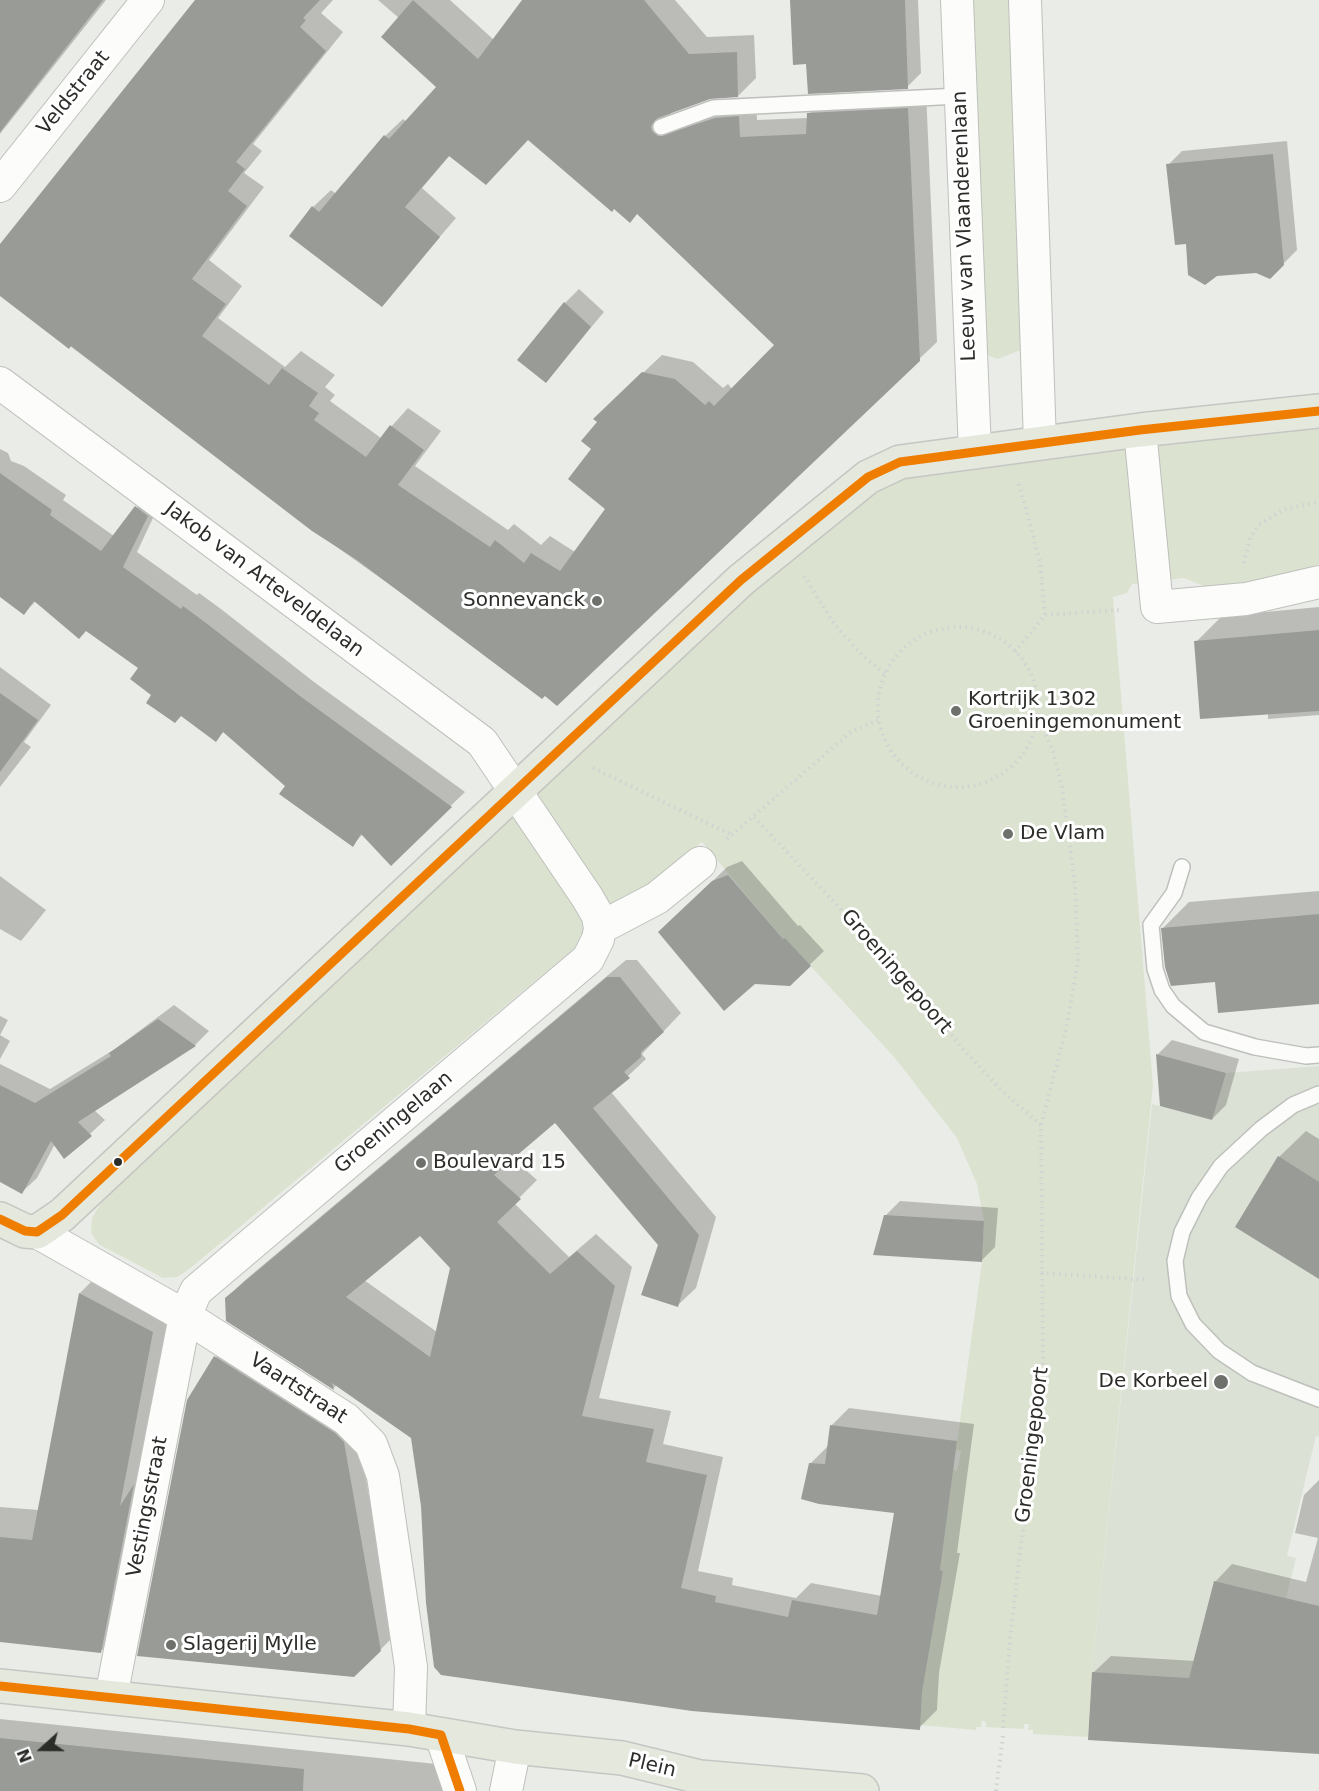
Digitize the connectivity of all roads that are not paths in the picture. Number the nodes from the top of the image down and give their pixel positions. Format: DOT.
graph roads {
  1 [pos="148,0"];
  2 [pos="957,0"];
  3 [pos="1025,0"];
  4 [pos="960,96"];
  5 [pos="661,127"];
  6 [pos="0,186"];
  7 [pos="0,383"];
  8 [pos="1319,411"];
  9 [pos="1140,430"];
  10 [pos="1025,445"];
  11 [pos="975,452"];
  12 [pos="1319,582"];
  13 [pos="514,790"];
  14 [pos="700,862"];
  15 [pos="1182,867"];
  16 [pos="600,928"];
  17 [pos="1319,1055"];
  18 [pos="1319,1094"];
  19 [pos="0,1219"];
  20 [pos="37,1232"];
  21 [pos="185,1316"];
  22 [pos="1319,1399"];
  23 [pos="0,1686"];
  24 [pos="111,1697"];
  25 [pos="409,1729"];
  26 [pos="441,1735"];
  27 [pos="515,1747"];
  28 [pos="460,1791"];
  29 [pos="506,1791"];
  30 [pos="862,1791"];
  1 -- 6 [label="street, Veldstraat"];
  2 -- 4 [label="street, Leeuw van Vlaanderenlaan"];
  3 -- 10 [label="street"];
  4 -- 5 [label="lane"];
  4 -- 11 [label="street, Leeuw van Vlaanderenlaan"];
  7 -- 13 [label="street, Jakob van Arteveldelaan"];
  8 -- 9 [label="main road"];
  9 -- 10 [label="main road"];
  9 -- 12 [label="street"];
  10 -- 11 [label="main road"];
  11 -- 13 [label="main road"];
  13 -- 16 [label="street"];
  13 -- 20 [label="main road"];
  14 -- 16 [label="street"];
  15 -- 17 [label="lane"];
  16 -- 21 [label="street, Groeningelaan"];
  18 -- 22 [label="lane"];
  19 -- 20 [label="main road, Vaartstraat"];
  20 -- 21 [label="street, Vaartstraat"];
  21 -- 24 [label="street, Vestingsstraat"];
  21 -- 25 [label="street, Vaartstraat"];
  23 -- 24 [label="main road, Plein"];
  24 -- 25 [label="main road, Plein"];
  25 -- 26 [label="main road, Plein"];
  26 -- 27 [label="main road, Plein"];
  26 -- 28 [label="street"];
  27 -- 29 [label="street"];
  27 -- 30 [label="main road, Plein"];
}
